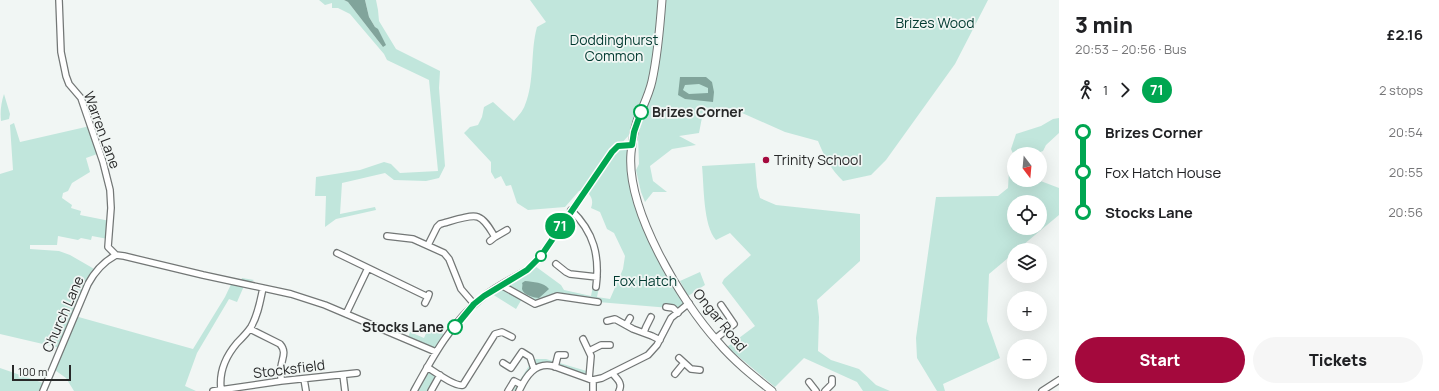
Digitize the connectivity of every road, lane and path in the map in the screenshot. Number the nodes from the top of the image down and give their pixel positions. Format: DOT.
graph roads {
  1 [pos="59,0"];
  2 [pos="662,0"];
  3 [pos="632,145"];
  4 [pos="571,210"];
  5 [pos="507,230"];
  6 [pos="387,236"];
  7 [pos="495,237"];
  8 [pos="490,241"];
  9 [pos="428,245"];
  10 [pos="108,247"];
  11 [pos="337,253"];
  12 [pos="116,255"];
  13 [pos="107,260"];
  14 [pos="556,264"];
  15 [pos="368,268"];
  16 [pos="597,277"];
  17 [pos="501,285"];
  18 [pos="596,287"];
  19 [pos="263,288"];
  20 [pos="427,298"];
  21 [pos="598,302"];
  22 [pos="689,303"];
  23 [pos="474,304"];
  24 [pos="721,305"];
  25 [pos="666,307"];
  26 [pos="678,313"];
  27 [pos="346,314"];
  28 [pos="651,317"];
  29 [pos="630,318"];
  30 [pos="607,321"];
  31 [pos="626,325"];
  32 [pos="250,328"];
  33 [pos="644,332"];
  34 [pos="512,337"];
  35 [pos="583,339"];
  36 [pos="715,339"];
  37 [pos="660,340"];
  38 [pos="610,345"];
  39 [pos="589,351"];
  40 [pos="436,352"];
  41 [pos="565,355"];
  42 [pos="504,363"];
  43 [pos="427,367"];
  44 [pos="557,368"];
  45 [pos="534,369"];
  46 [pos="700,370"];
  47 [pos="357,372"];
  48 [pos="612,373"];
  49 [pos="674,374"];
  50 [pos="343,375"];
  51 [pos="440,375"];
  52 [pos="832,378"];
  53 [pos="304,379"];
  54 [pos="591,380"];
  55 [pos="1059,380"];
  56 [pos="281,381"];
  57 [pos="809,382"];
  58 [pos="263,384"];
  59 [pos="521,388"];
  60 [pos="223,389"];
  61 [pos="43,391"];
  62 [pos="213,391"];
  63 [pos="264,391"];
  64 [pos="306,391"];
  65 [pos="345,391"];
  66 [pos="414,391"];
  67 [pos="431,391"];
  68 [pos="508,391"];
  69 [pos="593,391"];
  70 [pos="619,391"];
  71 [pos="772,391"];
  72 [pos="816,391"];
  73 [pos="825,391"];
  74 [pos="1042,391"];
  1 -- 10 [label="street, Warren Lane"];
  2 -- 3 [label="main road, Ongar Road"];
  3 -- 4 [label="street"];
  3 -- 22 [label="main road, Ongar Road"];
  4 -- 16 [label="street"];
  4 -- 17 [label="street"];
  5 -- 7 [label="street"];
  6 -- 9 [label="street"];
  7 -- 8 [label="street"];
  7 -- 9 [label="street"];
  9 -- 23 [label="street"];
  10 -- 12 [label="street"];
  10 -- 13 [label="street, Warren Lane"];
  11 -- 15 [label="street"];
  12 -- 13 [label="street, Church Lane"];
  12 -- 19 [label="street"];
  13 -- 61 [label="street, Church Lane"];
  14 -- 16 [label="street"];
  15 -- 20 [label="street"];
  15 -- 27 [label="street"];
  16 -- 18 [label="street"];
  17 -- 21 [label="street"];
  17 -- 23 [label="street"];
  19 -- 27 [label="street"];
  19 -- 32 [label="street"];
  22 -- 26 [label="street"];
  22 -- 36 [label="main road, Ongar Road"];
  23 -- 40 [label="street"];
  24 -- 36 [label="street"];
  25 -- 26 [label="street"];
  26 -- 37 [label="street"];
  27 -- 40 [label="street"];
  28 -- 33 [label="street"];
  29 -- 31 [label="street"];
  30 -- 31 [label="street"];
  31 -- 33 [label="street"];
  32 -- 56 [label="street"];
  32 -- 60 [label="street"];
  33 -- 37 [label="street"];
  34 -- 51 [label="street"];
  35 -- 39 [label="street"];
  36 -- 71 [label="main road, Ongar Road"];
  37 -- 48 [label="street"];
  38 -- 39 [label="street"];
  39 -- 54 [label="street"];
  40 -- 43 [label="street"];
  41 -- 44 [label="street"];
  42 -- 45 [label="street"];
  43 -- 51 [label="street"];
  43 -- 66 [label="street"];
  44 -- 45 [label="street"];
  44 -- 54 [label="street"];
  45 -- 59 [label="street"];
  46 -- 49 [label="street"];
  47 -- 50 [label="street, Stocksfield"];
  48 -- 54 [label="street"];
  48 -- 70 [label="street"];
  50 -- 53 [label="street, Stocksfield"];
  50 -- 65 [label="street"];
  51 -- 67 [label="street"];
  52 -- 73 [label="street"];
  53 -- 56 [label="street, Stocksfield"];
  53 -- 64 [label="street"];
  54 -- 69 [label="street"];
  55 -- 74 [label="street"];
  56 -- 58 [label="street, Stocksfield"];
  57 -- 72 [label="street"];
  58 -- 60 [label="street, Stocksfield"];
  58 -- 63 [label="street"];
  59 -- 68 [label="street"];
  60 -- 62 [label="street, Stocksfield"];
}
